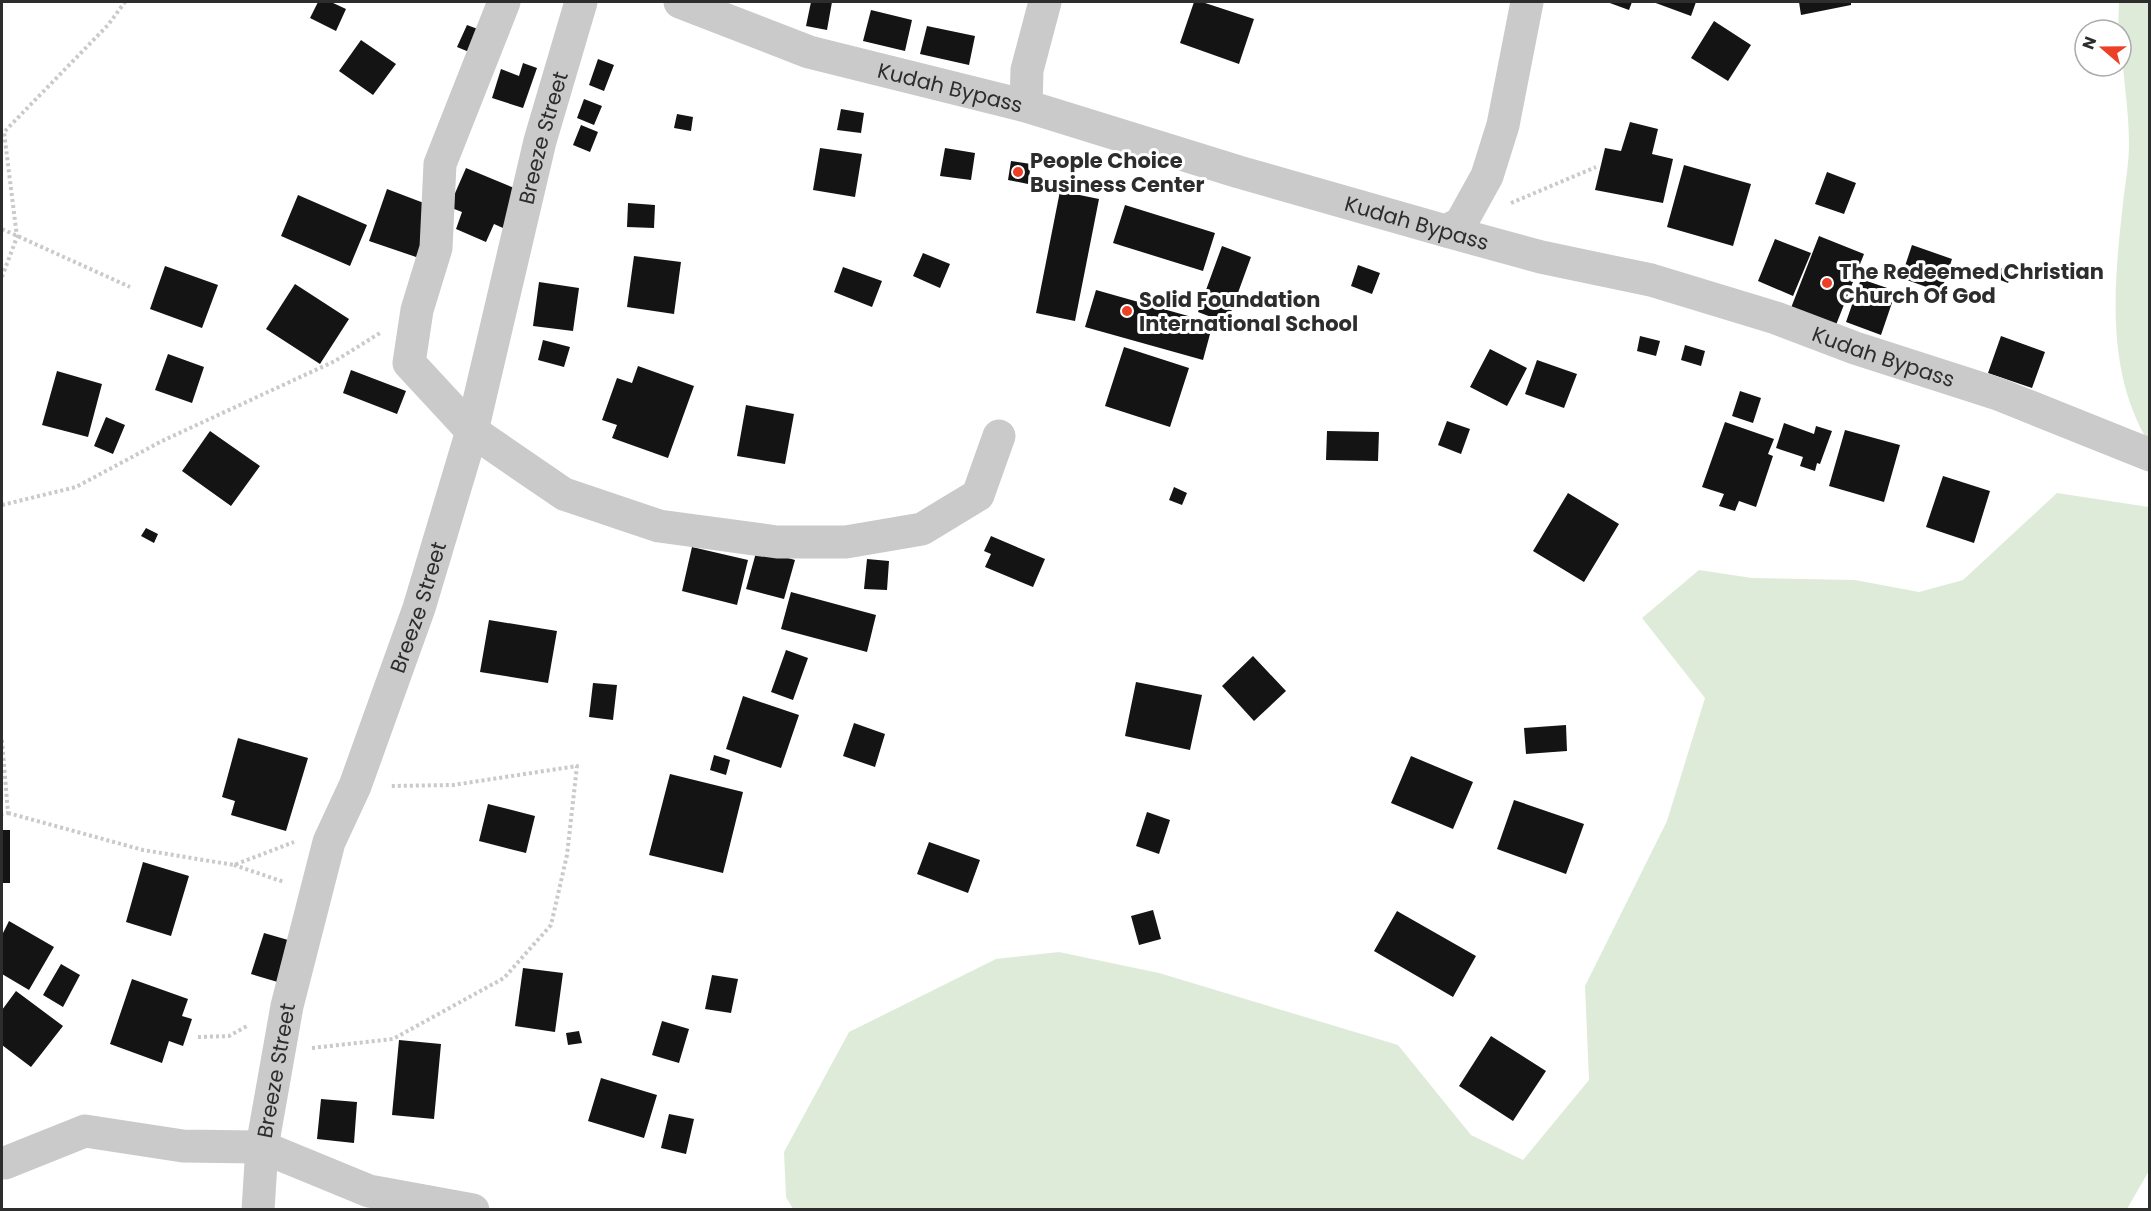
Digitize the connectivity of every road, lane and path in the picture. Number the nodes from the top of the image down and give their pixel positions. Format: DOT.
graph roads {
  1 [pos="125,2"];
  2 [pos="504,2"];
  3 [pos="581,2"];
  4 [pos="680,2"];
  5 [pos="1045,2"];
  6 [pos="1527,2"];
  7 [pos="1026,106"];
  8 [pos="3,133"];
  9 [pos="1596,167"];
  10 [pos="1454,227"];
  11 [pos="2,230"];
  12 [pos="17,237"];
  13 [pos="2,277"];
  14 [pos="130,287"];
  15 [pos="417,310"];
  16 [pos="472,431"];
  17 [pos="999,436"];
  18 [pos="2150,455"];
  19 [pos="2,505"];
  20 [pos="2,740"];
  21 [pos="356,786"];
  22 [pos="8,813"];
  23 [pos="2,814"];
  24 [pos="298,840"];
  25 [pos="234,865"];
  26 [pos="316,893"];
  27 [pos="287,1006"];
  28 [pos="198,1037"];
  29 [pos="280,1052"];
  30 [pos="262,1147"];
  31 [pos="5,1163"];
  32 [pos="258,1209"];
  33 [pos="473,1209"];
  1 -- 8 [label="path"];
  2 -- 15 [label="street"];
  3 -- 16 [label="street, Breeze Street"];
  4 -- 7 [label="street, Kudah Bypass"];
  5 -- 7 [label="street"];
  6 -- 10 [label="street"];
  7 -- 10 [label="street, Kudah Bypass"];
  8 -- 12 [label="path"];
  9 -- 10 [label="path"];
  10 -- 18 [label="street, Kudah Bypass"];
  11 -- 12 [label="path"];
  12 -- 13 [label="path"];
  12 -- 14 [label="path"];
  15 -- 16 [label="street"];
  15 -- 19 [label="path"];
  16 -- 17 [label="street"];
  16 -- 21 [label="street, Breeze Street"];
  20 -- 22 [label="path"];
  21 -- 26 [label="street, Breeze Street"];
  21 -- 29 [label="path"];
  22 -- 23 [label="path"];
  22 -- 25 [label="path"];
  24 -- 25 [label="path"];
  25 -- 26 [label="path"];
  26 -- 27 [label="street, Breeze Street"];
  27 -- 28 [label="path"];
  27 -- 29 [label="street, Breeze Street"];
  29 -- 30 [label="street, Breeze Street"];
  30 -- 31 [label="street"];
  30 -- 32 [label="street, Breeze Street"];
  30 -- 33 [label="street"];
}
